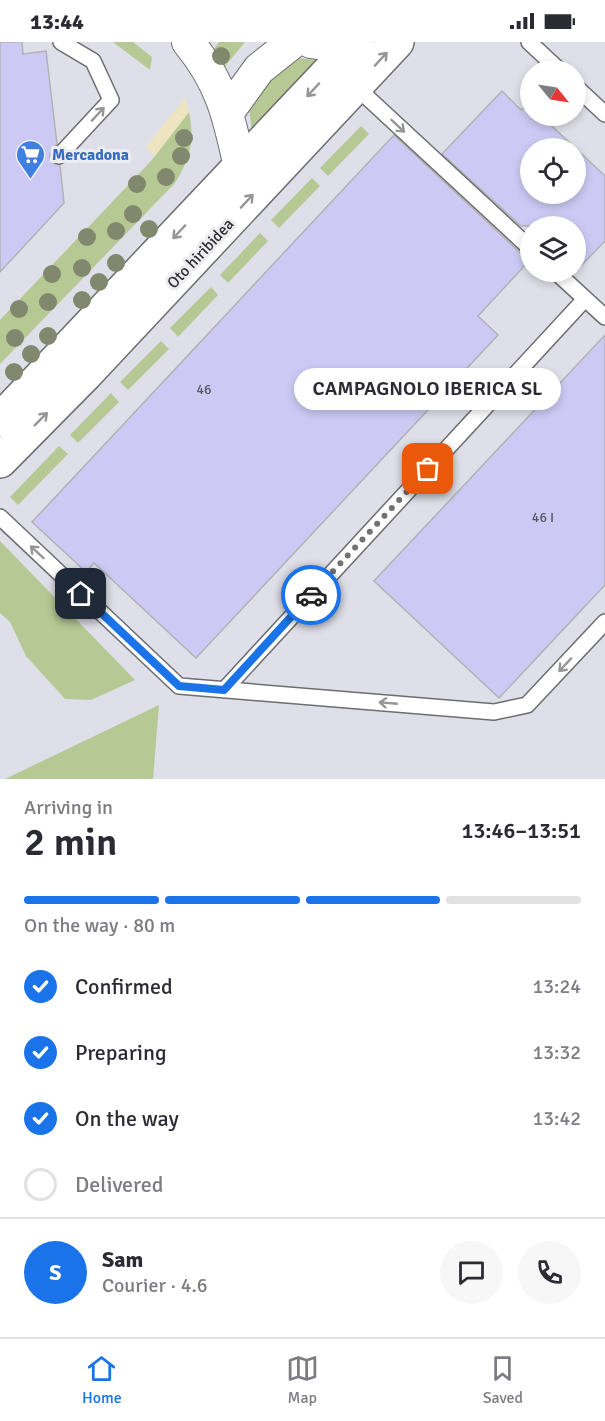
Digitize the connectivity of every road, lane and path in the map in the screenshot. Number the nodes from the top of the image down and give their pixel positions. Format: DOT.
graph roads {
  1 [pos="61,42"];
  2 [pos="188,42"];
  3 [pos="292,42"];
  4 [pos="311,42"];
  5 [pos="397,42"];
  6 [pos="529,42"];
  7 [pos="355,44"];
  8 [pos="548,60"];
  9 [pos="355,86"];
  10 [pos="586,96"];
  11 [pos="228,112"];
  12 [pos="605,114"];
  13 [pos="59,156"];
  14 [pos="240,167"];
  15 [pos="520,239"];
  16 [pos="567,282"];
  17 [pos="585,298"];
  18 [pos="605,317"];
  19 [pos="0,420"];
  20 [pos="0,461"];
  21 [pos="0,517"];
  22 [pos="605,622"];
  23 [pos="224,690"];
  13 -- 1 [label="lane, one-way"];
  2 -- 11 [label="street"];
  3 -- 11 [label="street"];
  4 -- 7 [label="street"];
  9 -- 5 [label="street, Oto hiribidea, one-way"];
  6 -- 8 [label="lane"];
  7 -- 14 [label="street, Oto hiribidea, one-way"];
  9 -- 15 [label="lane, one-way"];
  20 -- 9 [label="street, Oto hiribidea, one-way"];
  10 -- 12 [label="lane"];
  11 -- 14 [label="street"];
  14 -- 19 [label="street, Oto hiribidea, one-way"];
  16 -- 17 [label="lane"];
  17 -- 18 [label="lane"];
  17 -- 23 [label="lane"];
  23 -- 21 [label="lane, one-way"];
  22 -- 23 [label="lane, one-way"];
}
